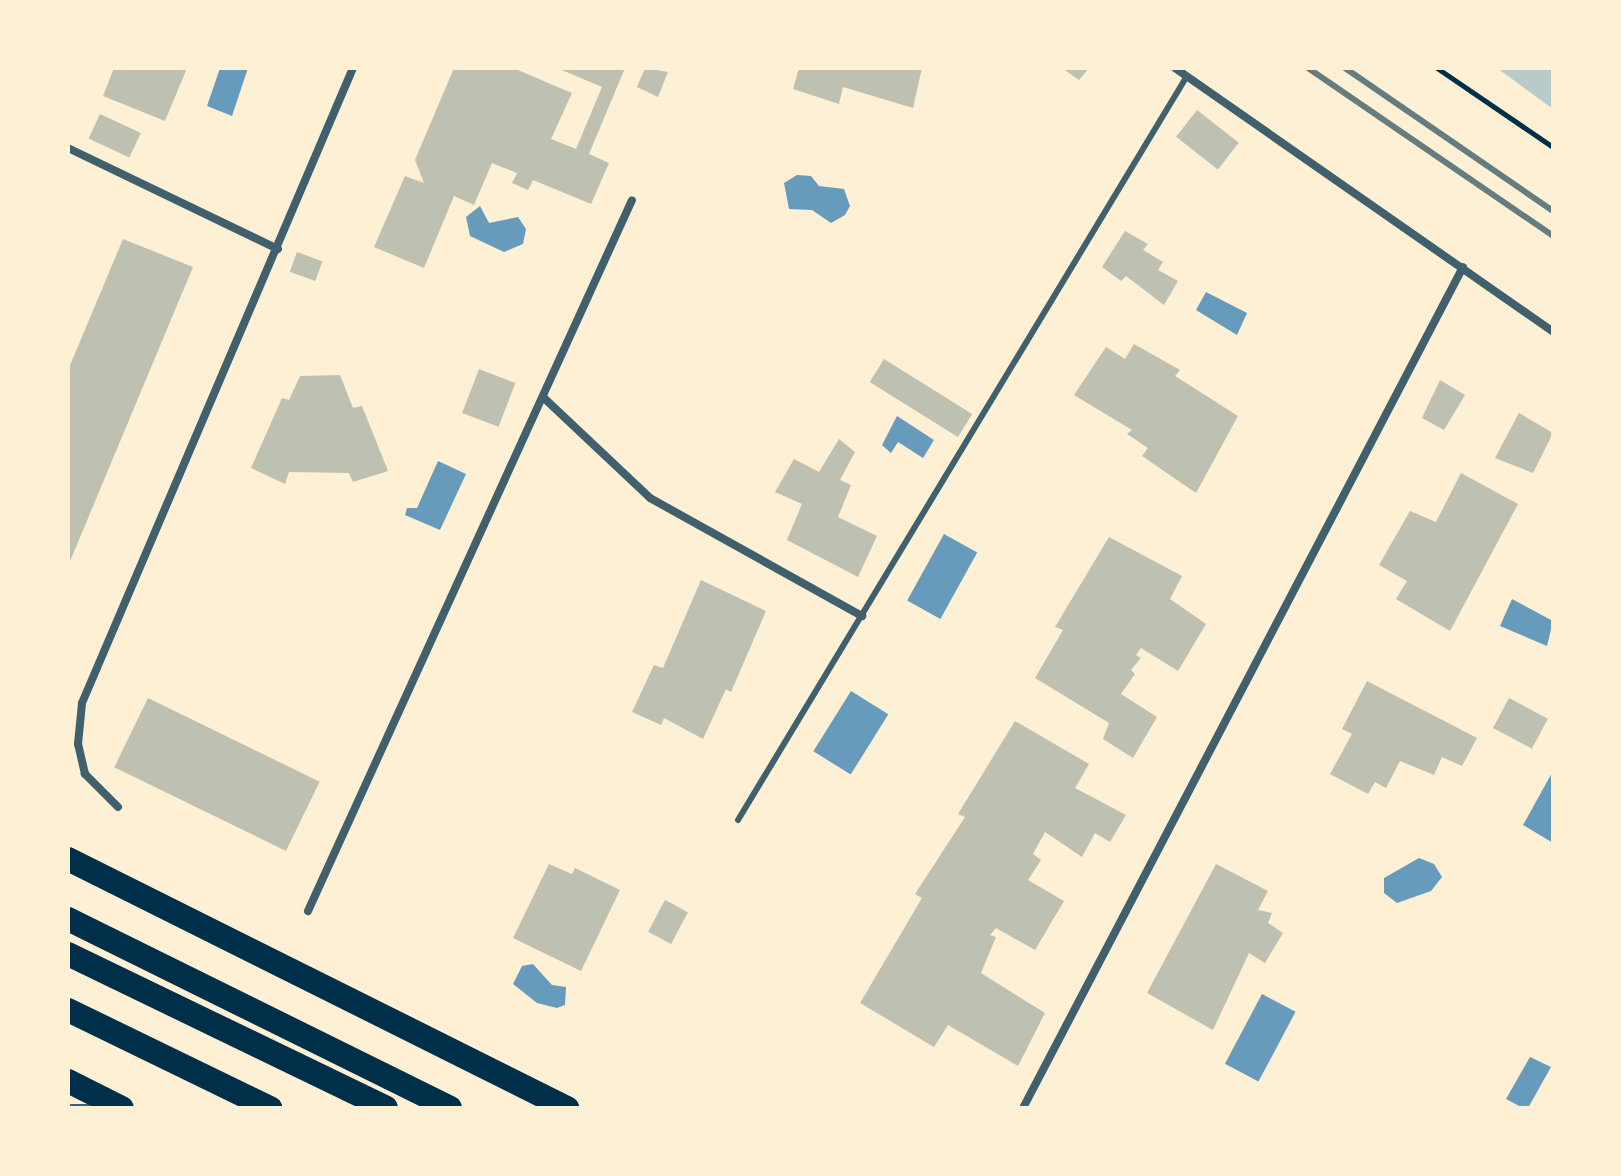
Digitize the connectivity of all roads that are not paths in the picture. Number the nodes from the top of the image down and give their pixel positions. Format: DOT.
graph roads {
  1 [pos="353,68"];
  2 [pos="1175,68"];
  3 [pos="1187,76"];
  4 [pos="68,148"];
  5 [pos="632,200"];
  6 [pos="278,249"];
  7 [pos="1463,267"];
  8 [pos="1553,332"];
  9 [pos="544,398"];
  10 [pos="862,616"];
  11 [pos="118,807"];
  12 [pos="738,820"];
  13 [pos="68,859"];
  14 [pos="308,911"];
  15 [pos="68,919"];
  16 [pos="68,954"];
  17 [pos="68,1010"];
  18 [pos="68,1024"];
  19 [pos="68,1081"];
  20 [pos="262,1104"];
  21 [pos="71,1108"];
  22 [pos="99,1108"];
  23 [pos="122,1108"];
  24 [pos="386,1108"];
  25 [pos="450,1108"];
  26 [pos="567,1108"];
  27 [pos="1023,1108"];
  1 -- 6 [label="street"];
  2 -- 3 [label="street"];
  3 -- 7 [label="street"];
  3 -- 10 [label="lane"];
  4 -- 6 [label="street"];
  5 -- 9 [label="street"];
  6 -- 11 [label="street"];
  7 -- 8 [label="street"];
  7 -- 27 [label="street"];
  9 -- 10 [label="street"];
  9 -- 14 [label="street"];
  10 -- 12 [label="lane"];
  13 -- 26 [label="highway"];
  15 -- 25 [label="highway"];
  16 -- 24 [label="highway"];
  17 -- 20 [label="highway"];
  18 -- 20 [label="highway"];
  19 -- 23 [label="highway"];
  21 -- 22 [label="street"];
}
